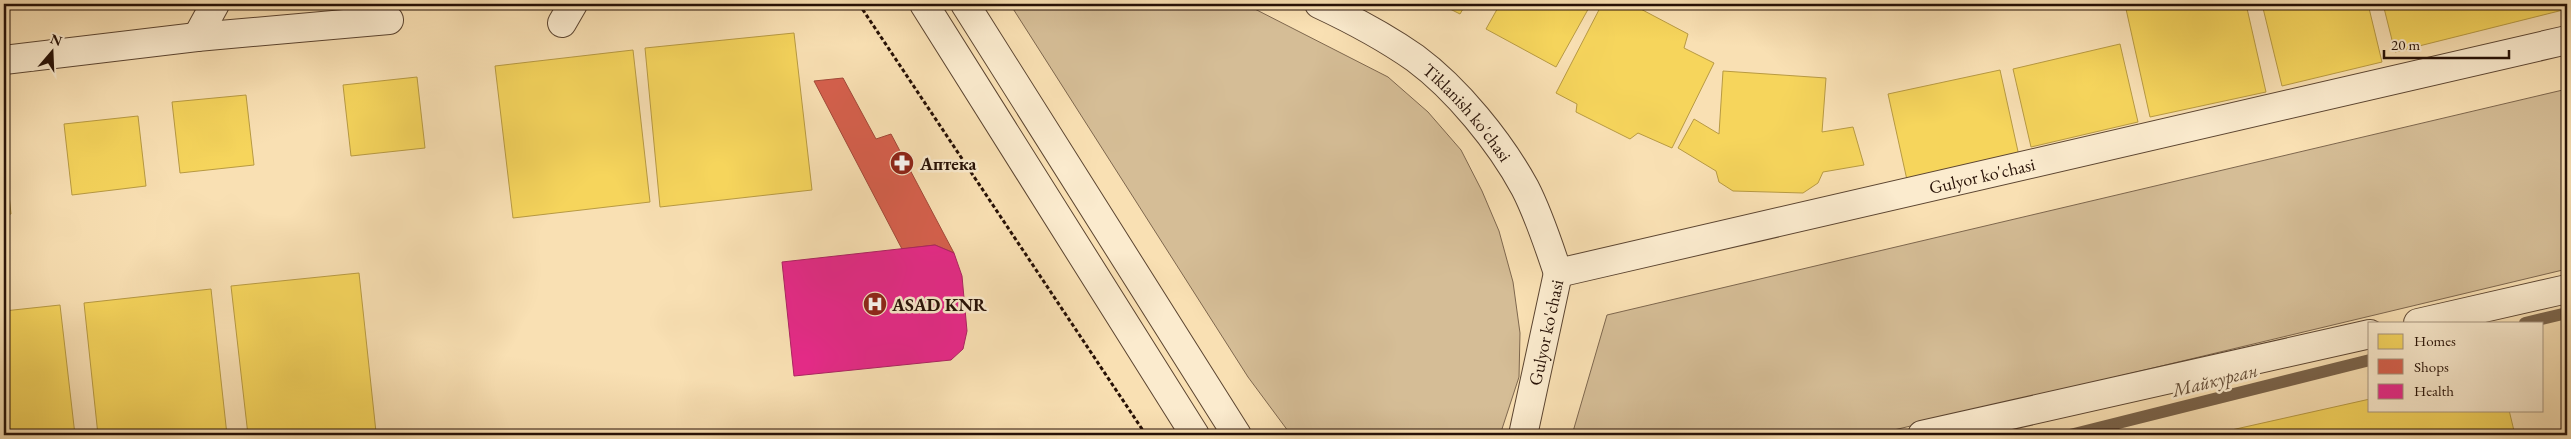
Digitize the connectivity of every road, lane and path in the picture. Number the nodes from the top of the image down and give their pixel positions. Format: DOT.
graph roads {
  1 [pos="215,4"];
  2 [pos="859,4"];
  3 [pos="924,4"];
  4 [pos="965,4"];
  5 [pos="1319,4"];
  6 [pos="390,20"];
  7 [pos="197,37"];
  8 [pos="2567,40"];
  9 [pos="4,60"];
  10 [pos="1558,273"];
  11 [pos="2567,289"];
  12 [pos="2422,322"];
  13 [pos="2368,334"];
  14 [pos="1146,435"];
  15 [pos="1195,435"];
  16 [pos="1238,435"];
  17 [pos="1523,435"];
  18 [pos="1922,435"];
  1 -- 7 [label="street"];
  2 -- 14 [label="path"];
  3 -- 15 [label="street"];
  4 -- 16 [label="street"];
  5 -- 10 [label="street, Tiklanish ko'chasi"];
  6 -- 7 [label="street"];
  7 -- 9 [label="street"];
  8 -- 10 [label="street, Gulyor ko'chasi"];
  10 -- 17 [label="street, Gulyor ko'chasi"];
  11 -- 12 [label="street"];
  13 -- 18 [label="street"];
}
